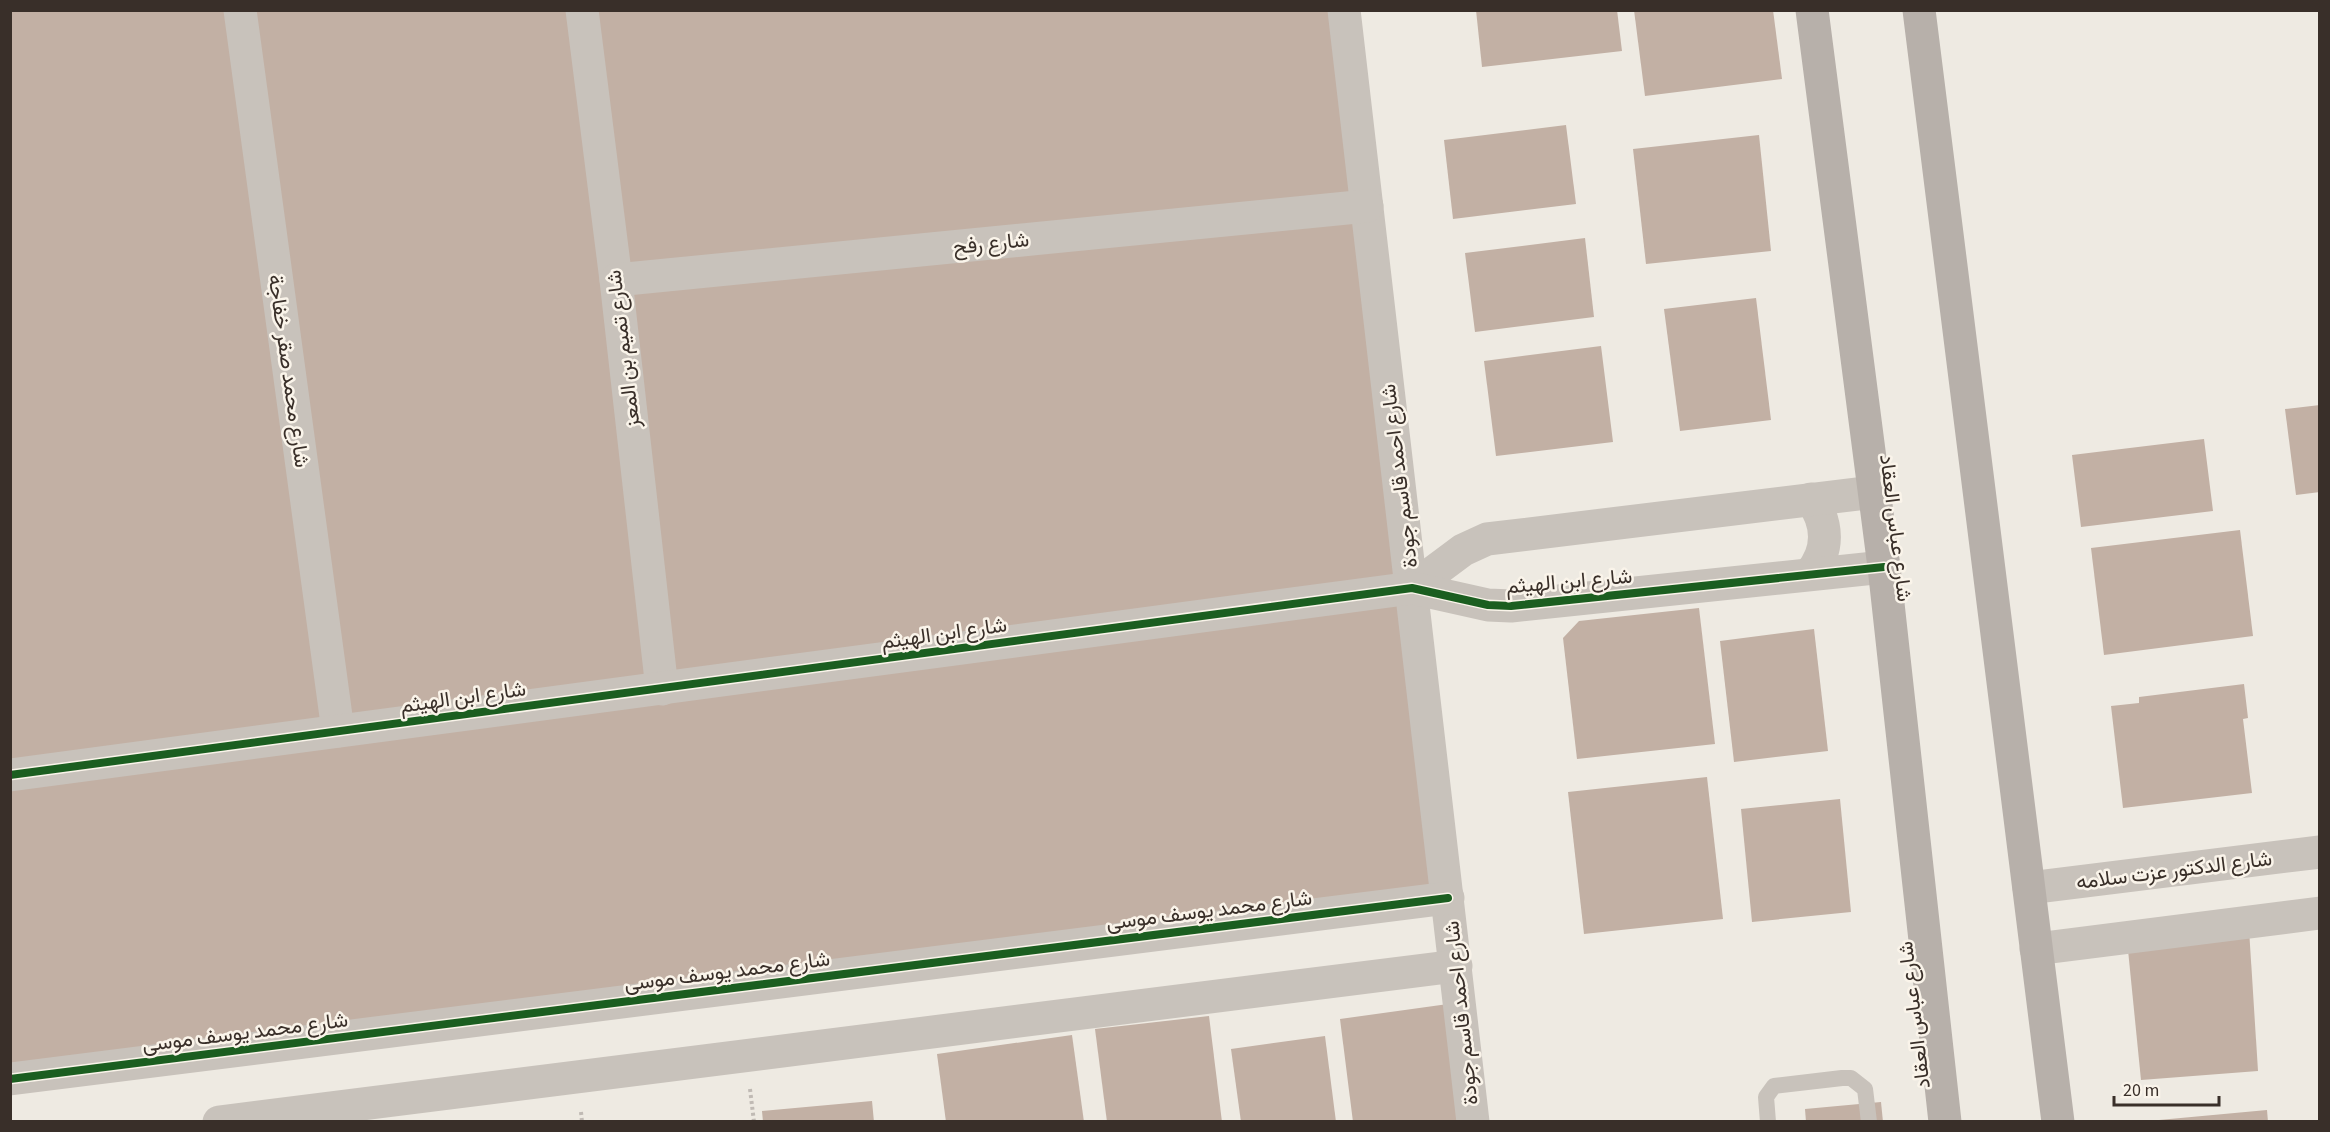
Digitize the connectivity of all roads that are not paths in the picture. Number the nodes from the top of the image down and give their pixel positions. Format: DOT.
graph roads {
  1 [pos="240,10"];
  2 [pos="582,10"];
  3 [pos="1344,10"];
  4 [pos="1812,10"];
  5 [pos="1919,10"];
  6 [pos="1367,206"];
  7 [pos="616,279"];
  8 [pos="1874,492"];
  9 [pos="1811,499"];
  10 [pos="1884,567"];
  11 [pos="1810,574"];
  12 [pos="1412,588"];
  13 [pos="662,688"];
  14 [pos="338,731"];
  15 [pos="10,775"];
  16 [pos="2319,852"];
  17 [pos="2029,888"];
  18 [pos="1448,898"];
  19 [pos="2319,913"];
  20 [pos="2036,949"];
  21 [pos="1456,966"];
  22 [pos="10,1079"];
  23 [pos="219,1122"];
  24 [pos="1473,1122"];
  25 [pos="1768,1122"];
  26 [pos="1869,1122"];
  27 [pos="1946,1122"];
  28 [pos="2058,1122"];
  1 -- 14 [label="street, شارع محمد صقر خفاجة"];
  2 -- 7 [label="street, شارع تميم بن المعز"];
  3 -- 6 [label="street, شارع احمد قاسم جودة"];
  4 -- 8 [label="main road, شارع عباس العقاد"];
  5 -- 17 [label="main road"];
  6 -- 7 [label="street, شارع رفح"];
  6 -- 12 [label="street, شارع احمد قاسم جودة"];
  7 -- 13 [label="street, شارع تميم بن المعز"];
  8 -- 9 [label="street, شارع ابن الهيثم"];
  8 -- 10 [label="main road, شارع عباس العقاد"];
  9 -- 11 [label="street"];
  9 -- 12 [label="street, شارع ابن الهيثم"];
  10 -- 11 [label="street, شارع ابن الهيثم"];
  10 -- 27 [label="main road, شارع عباس العقاد"];
  11 -- 12 [label="street, شارع ابن الهيثم"];
  12 -- 13 [label="street, شارع ابن الهيثم"];
  12 -- 18 [label="street, شارع احمد قاسم جودة"];
  13 -- 14 [label="street, شارع ابن الهيثم"];
  14 -- 15 [label="street, شارع ابن الهيثم"];
  16 -- 17 [label="street, شارع الدكتور عزت سلامه"];
  17 -- 20 [label="main road"];
  18 -- 21 [label="street, شارع احمد قاسم جودة"];
  18 -- 22 [label="street, شارع محمد يوسف موسى"];
  19 -- 20 [label="street"];
  20 -- 28 [label="main road"];
  21 -- 23 [label="street"];
  21 -- 24 [label="street, شارع احمد قاسم جودة"];
  25 -- 26 [label="lane"];
}
